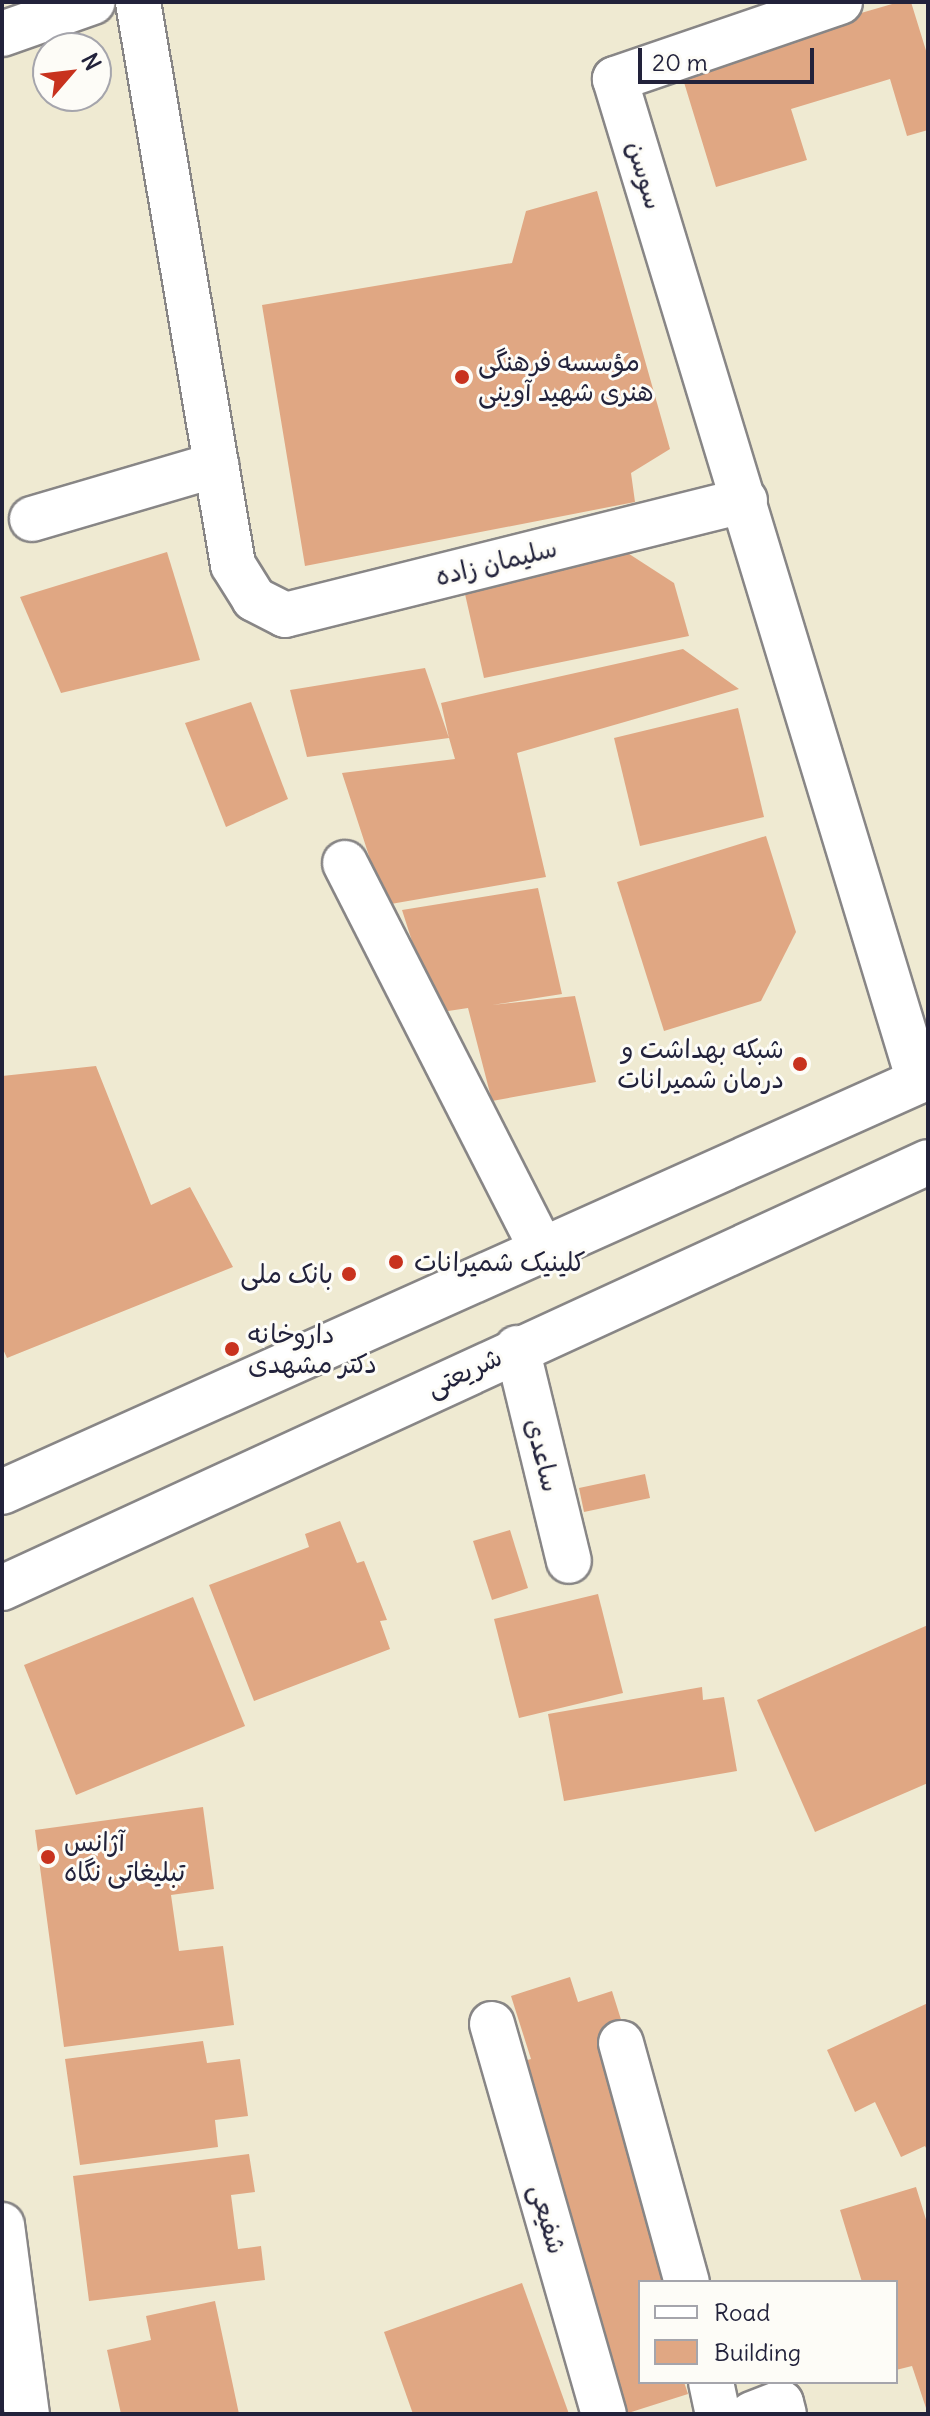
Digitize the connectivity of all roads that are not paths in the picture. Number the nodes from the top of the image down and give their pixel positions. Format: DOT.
graph roads {
  1 [pos="93,2"];
  2 [pos="138,2"];
  3 [pos="840,2"];
  4 [pos="2,34"];
  5 [pos="216,465"];
  6 [pos="745,500"];
  7 [pos="32,519"];
  8 [pos="345,863"];
  9 [pos="924,1079"];
  10 [pos="928,1162"];
  11 [pos="542,1250"];
  12 [pos="517,1348"];
  13 [pos="2,1492"];
  14 [pos="569,1561"];
  15 [pos="2,1588"];
  16 [pos="492,2024"];
  17 [pos="621,2043"];
  18 [pos="2,2225"];
  19 [pos="686,2280"];
  20 [pos="711,2384"];
  21 [pos="27,2414"];
  22 [pos="604,2414"];
  23 [pos="718,2414"];
  24 [pos="752,2414"];
  25 [pos="784,2414"];
  1 -- 4 [label="street"];
  2 -- 5 [label="street, سلیمان زاده"];
  3 -- 6 [label="street, سوسن"];
  5 -- 6 [label="street, سلیمان زاده"];
  5 -- 7 [label="street"];
  6 -- 9 [label="street"];
  8 -- 11 [label="street"];
  9 -- 11 [label="street"];
  10 -- 12 [label="street, شریعتی"];
  11 -- 13 [label="street"];
  12 -- 14 [label="street, ساعدی"];
  12 -- 15 [label="street, شریعتی"];
  16 -- 22 [label="street, شفیعی"];
  17 -- 19 [label="street"];
  18 -- 21 [label="street"];
  20 -- 23 [label="street"];
  24 -- 25 [label="street"];
}
